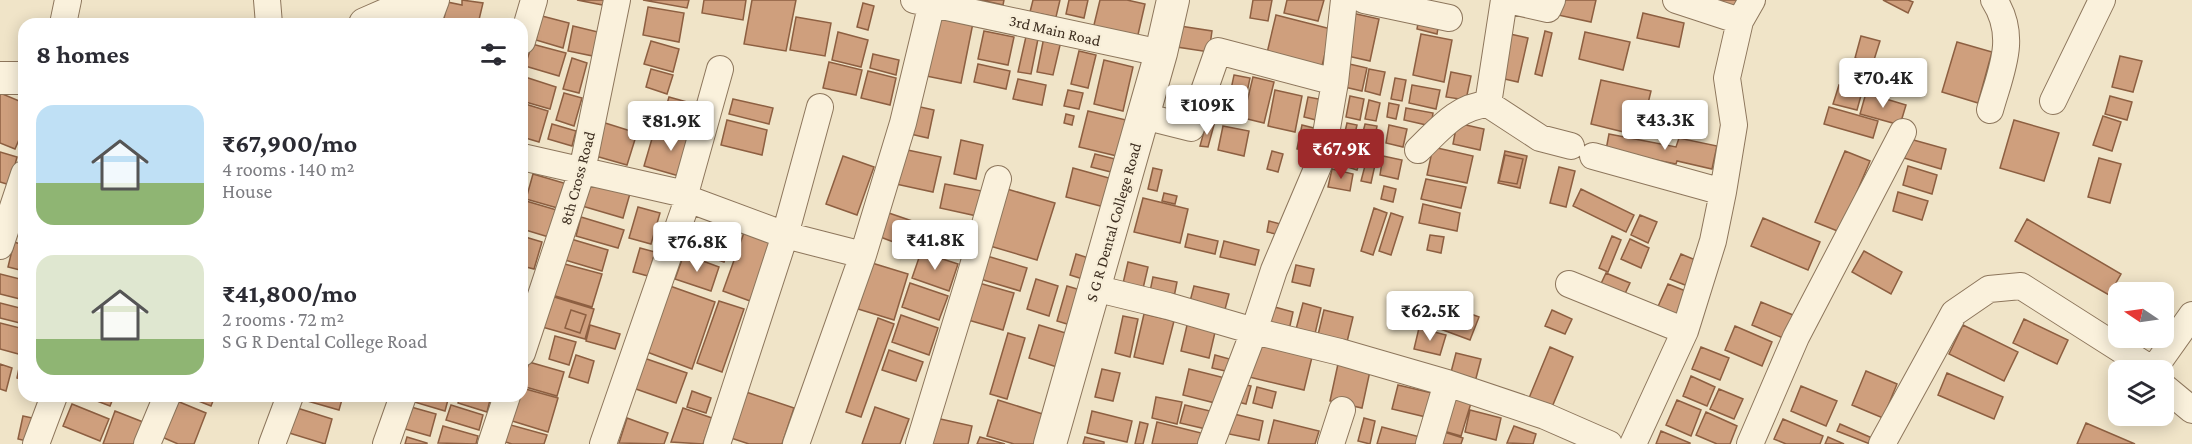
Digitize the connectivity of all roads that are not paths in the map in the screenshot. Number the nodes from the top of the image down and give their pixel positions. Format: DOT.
graph roads {
  1 [pos="68,0"];
  2 [pos="267,0"];
  3 [pos="420,0"];
  4 [pos="436,0"];
  5 [pos="534,0"];
  6 [pos="617,0"];
  7 [pos="1173,0"];
  8 [pos="1344,0"];
  9 [pos="1364,0"];
  10 [pos="1506,0"];
  11 [pos="1552,0"];
  12 [pos="1676,0"];
  13 [pos="1994,0"];
  14 [pos="2102,0"];
  15 [pos="923,1"];
  16 [pos="1016,10"];
  17 [pos="1746,11"];
  18 [pos="64,18"];
  19 [pos="268,18"];
  20 [pos="379,18"];
  21 [pos="429,18"];
  22 [pos="1449,18"];
  23 [pos="528,20"];
  24 [pos="1161,53"];
  25 [pos="720,69"];
  26 [pos="0,78"];
  27 [pos="18,78"];
  28 [pos="1335,82"];
  29 [pos="2053,101"];
  30 [pos="1488,104"];
  31 [pos="820,107"];
  32 [pos="1990,110"];
  33 [pos="1143,116"];
  34 [pos="1903,132"];
  35 [pos="1418,150"];
  36 [pos="528,158"];
  37 [pos="582,171"];
  38 [pos="998,179"];
  39 [pos="18,192"];
  40 [pos="1723,192"];
  41 [pos="687,197"];
  42 [pos="785,235"];
  43 [pos="0,246"];
  44 [pos="863,255"];
  45 [pos="1569,284"];
  46 [pos="1094,288"];
  47 [pos="2192,315"];
  48 [pos="1254,331"];
  49 [pos="1685,331"];
  50 [pos="528,334"];
  51 [pos="2137,360"];
  52 [pos="2160,360"];
  53 [pos="1447,383"];
  54 [pos="2174,395"];
  55 [pos="52,402"];
  56 [pos="164,402"];
  57 [pos="288,402"];
  58 [pos="401,402"];
  59 [pos="505,402"];
  60 [pos="1342,410"];
  61 [pos="2192,410"];
  62 [pos="36,444"];
  63 [pos="147,444"];
  64 [pos="272,444"];
  65 [pos="386,444"];
  66 [pos="491,444"];
  67 [pos="603,444"];
  68 [pos="717,444"];
  69 [pos="796,444"];
  70 [pos="919,444"];
  71 [pos="1050,444"];
  72 [pos="1211,444"];
  73 [pos="1331,444"];
  74 [pos="1429,444"];
  75 [pos="1609,444"];
  76 [pos="1633,444"];
  77 [pos="1750,444"];
  78 [pos="1882,444"];
  1 -- 18 [label="street"];
  2 -- 19 [label="street"];
  3 -- 20 [label="street"];
  4 -- 21 [label="street"];
  5 -- 23 [label="street"];
  6 -- 37 [label="street, 8th Cross Road"];
  7 -- 24 [label="street, S G R Dental College Road"];
  8 -- 28 [label="street"];
  9 -- 22 [label="street"];
  10 -- 11 [label="street"];
  10 -- 30 [label="street"];
  12 -- 17 [label="street"];
  13 -- 32 [label="street"];
  14 -- 29 [label="street"];
  15 -- 16 [label="street, 3rd Main Road"];
  15 -- 44 [label="street"];
  16 -- 24 [label="street, 3rd Main Road"];
  17 -- 40 [label="street"];
  24 -- 33 [label="street, S G R Dental College Road"];
  25 -- 41 [label="street"];
  26 -- 27 [label="street"];
  28 -- 33 [label="street"];
  28 -- 48 [label="street"];
  30 -- 35 [label="street"];
  30 -- 40 [label="street"];
  31 -- 42 [label="street"];
  33 -- 46 [label="street, S G R Dental College Road"];
  34 -- 77 [label="street"];
  36 -- 37 [label="street"];
  37 -- 41 [label="street"];
  37 -- 50 [label="street, 8th Cross Road"];
  38 -- 70 [label="street"];
  39 -- 43 [label="street"];
  40 -- 49 [label="street"];
  41 -- 42 [label="street"];
  41 -- 67 [label="street"];
  42 -- 44 [label="street"];
  42 -- 68 [label="street"];
  44 -- 69 [label="street"];
  45 -- 49 [label="street"];
  46 -- 48 [label="street"];
  46 -- 71 [label="street, S G R Dental College Road"];
  47 -- 52 [label="street"];
  48 -- 53 [label="street"];
  48 -- 72 [label="street"];
  49 -- 76 [label="street"];
  51 -- 78 [label="street"];
  53 -- 74 [label="street"];
  53 -- 75 [label="street"];
  54 -- 61 [label="street"];
  55 -- 62 [label="street"];
  56 -- 63 [label="street"];
  57 -- 64 [label="street"];
  58 -- 65 [label="street"];
  59 -- 66 [label="street"];
  60 -- 73 [label="street"];
}
